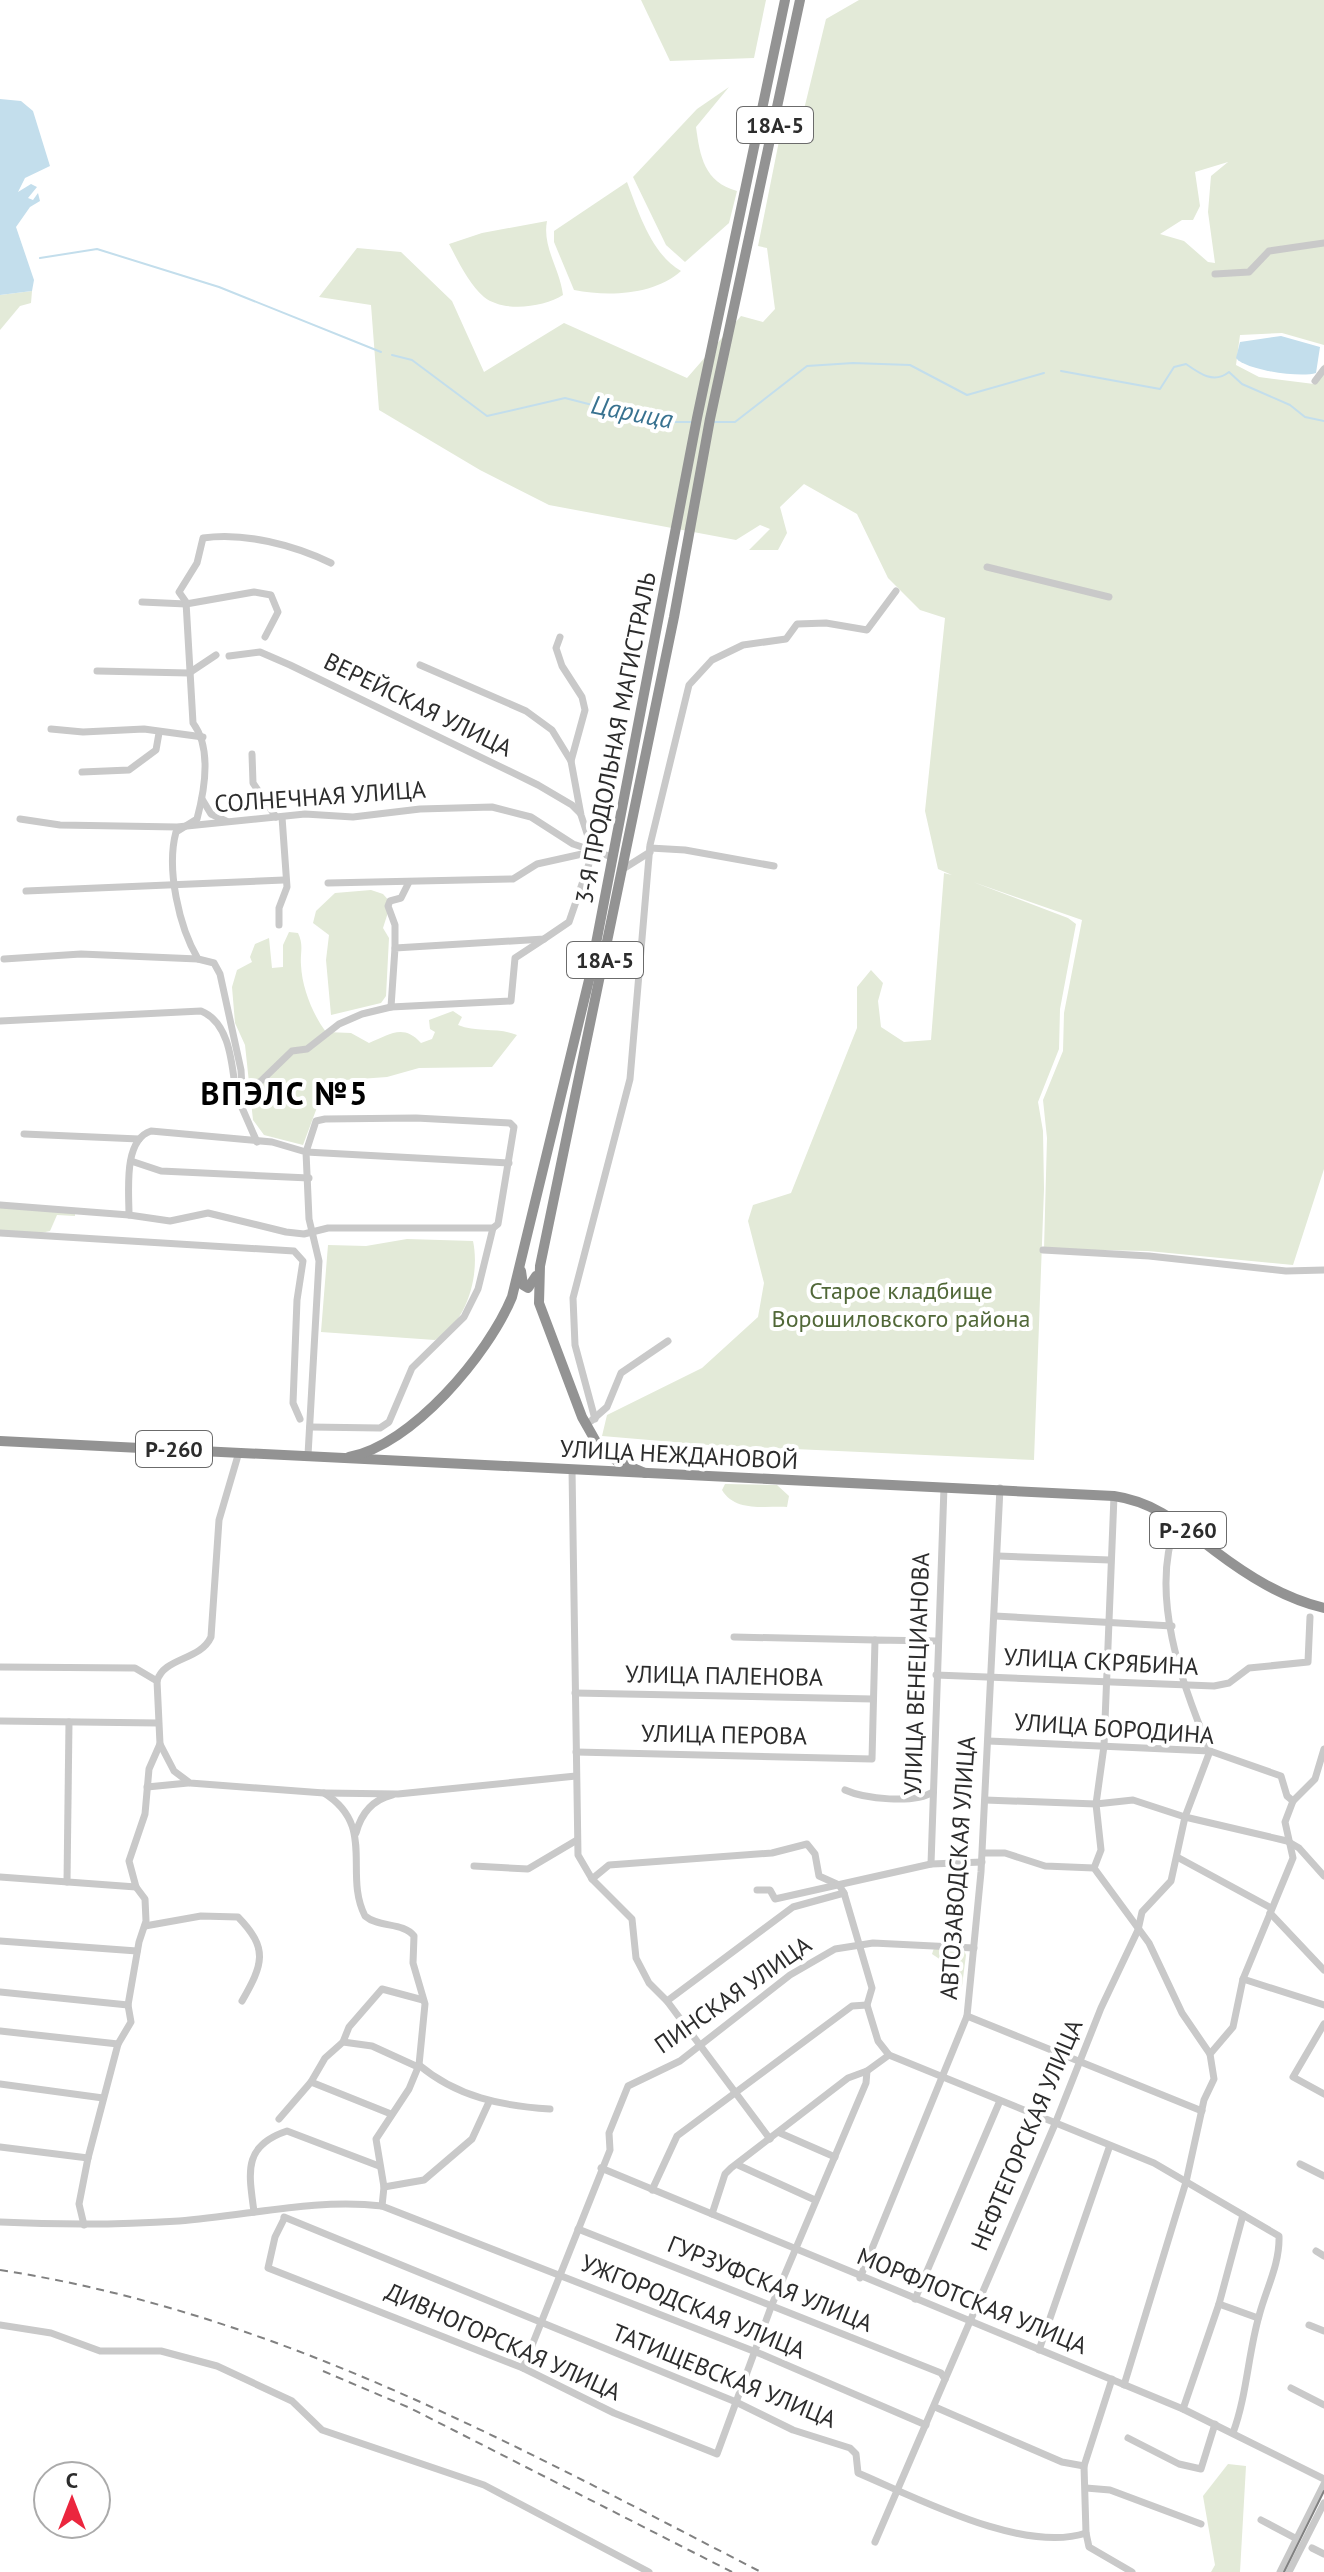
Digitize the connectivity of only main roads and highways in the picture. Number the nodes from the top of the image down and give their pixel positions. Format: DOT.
graph roads {
  1 [pos="785,0"];
  2 [pos="800,0"];
  3 [pos="521,1261"];
  4 [pos="540,1266"];
  5 [pos="512,1297"];
  6 [pos="539,1303"];
  7 [pos="401,1434"];
  8 [pos="0,1441"];
  9 [pos="599,1447"];
  10 [pos="349,1457"];
  11 [pos="399,1459"];
  12 [pos="592,1470"];
  13 [pos="645,1473"];
  14 [pos="1324,1608"];
  1 -- 3 [label="highway, 3-Я ПРОДОЛЬНАЯ МАГИСТРАЛЬ / 18А-5"];
  2 -- 4 [label="highway, 3-Я ПРОДОЛЬНАЯ МАГИСТРАЛЬ / 18А-5"];
  3 -- 4 [label="highway"];
  3 -- 5 [label="highway, 3-Я ПРОДОЛЬНАЯ МАГИСТРАЛЬ / 18А-5"];
  4 -- 6 [label="highway, 3-Я ПРОДОЛЬНАЯ МАГИСТРАЛЬ / 18А-5"];
  5 -- 6 [label="highway"];
  5 -- 7 [label="highway, 3-Я ПРОДОЛЬНАЯ МАГИСТРАЛЬ / 18А-5"];
  6 -- 9 [label="highway, 3-Я ПРОДОЛЬНАЯ МАГИСТРАЛЬ / 18А-5"];
  7 -- 10 [label="highway, 3-Я ПРОДОЛЬНАЯ МАГИСТРАЛЬ / 18А-5"];
  7 -- 11 [label="highway"];
  8 -- 10 [label="highway, УЛИЦА НЕЖДАНОВОЙ / Р-260"];
  9 -- 12 [label="highway"];
  9 -- 13 [label="highway"];
  10 -- 11 [label="highway, УЛИЦА НЕЖДАНОВОЙ / Р-260"];
  11 -- 12 [label="highway, УЛИЦА НЕЖДАНОВОЙ / Р-260"];
  12 -- 13 [label="highway, УЛИЦА НЕЖДАНОВОЙ / Р-260"];
  13 -- 14 [label="highway, УЛИЦА НЕЖДАНОВОЙ / Р-260"];
}
